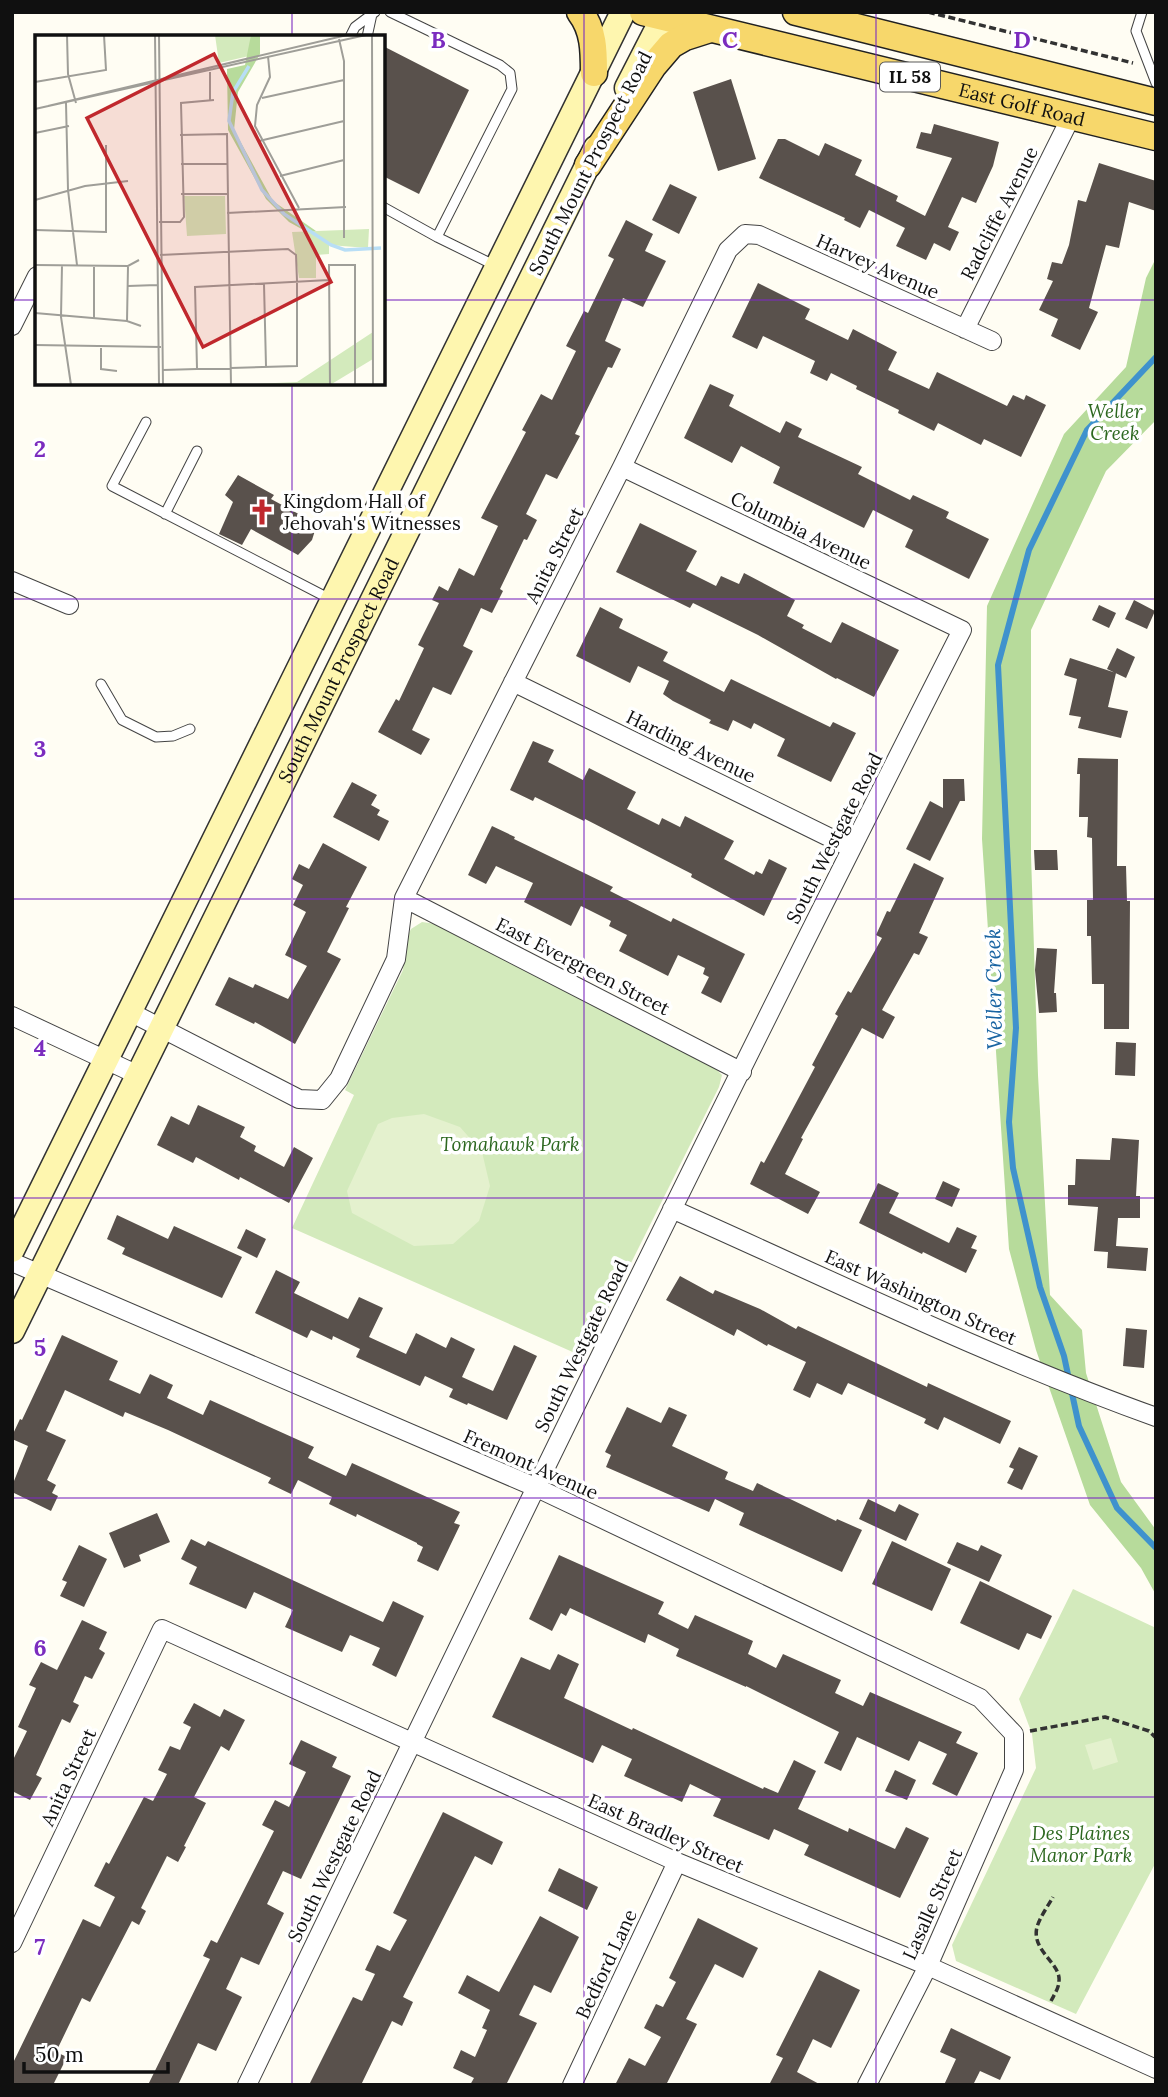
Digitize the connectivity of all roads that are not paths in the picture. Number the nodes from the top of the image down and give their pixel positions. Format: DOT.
graph roads {
  1 [pos="390,12"];
  2 [pos="580,12"];
  3 [pos="623,12"];
  4 [pos="796,12"];
  5 [pos="1142,12"];
  6 [pos="374,13"];
  7 [pos="658,14"];
  8 [pos="817,16"];
  9 [pos="710,29"];
  10 [pos="351,35"];
  11 [pos="368,35"];
  12 [pos="594,73"];
  13 [pos="1156,83"];
  14 [pos="1156,102"];
  15 [pos="1071,117"];
  16 [pos="1156,137"];
  17 [pos="588,165"];
  18 [pos="385,208"];
  19 [pos="745,234"];
  20 [pos="437,237"];
  21 [pos="499,268"];
  22 [pos="35,280"];
  23 [pos="12,326"];
  24 [pos="965,329"];
  25 [pos="992,341"];
  26 [pos="146,422"];
  27 [pos="197,451"];
  28 [pos="622,467"];
  29 [pos="165,514"];
  30 [pos="12,581"];
  31 [pos="334,601"];
  32 [pos="69,605"];
  33 [pos="962,630"];
  34 [pos="513,682"];
  35 [pos="102,684"];
  36 [pos="190,729"];
  37 [pos="851,848"];
  38 [pos="404,898"];
  39 [pos="130,1012"];
  40 [pos="12,1016"];
  41 [pos="160,1028"];
  42 [pos="107,1060"];
  43 [pos="742,1072"];
  44 [pos="138,1074"];
  45 [pos="672,1209"];
  46 [pos="12,1250"];
  47 [pos="12,1262"];
  48 [pos="40,1275"];
  49 [pos="12,1331"];
  50 [pos="1156,1417"];
  51 [pos="535,1487"];
  52 [pos="162,1629"];
  53 [pos="1014,1734"];
  54 [pos="412,1742"];
  55 [pos="677,1862"];
  56 [pos="12,1943"];
  57 [pos="928,1966"];
  58 [pos="1156,2070"];
  59 [pos="247,2085"];
  60 [pos="572,2085"];
  61 [pos="867,2085"];
  1 -- 20 [label="lane"];
  2 -- 12 [label="main road"];
  3 -- 12 [label="main road, South Mount Prospect Road"];
  4 -- 8 [label="main road, East Golf Road / IL 58"];
  5 -- 13 [label="lane"];
  6 -- 10 [label="lane"];
  6 -- 11 [label="lane"];
  7 -- 9 [label="main road, East Golf Road / IL 58"];
  7 -- 17 [label="main road, South Mount Prospect Road"];
  8 -- 14 [label="main road, East Golf Road / IL 58"];
  9 -- 15 [label="main road, East Golf Road / IL 58"];
  9 -- 17 [label="main road"];
  12 -- 21 [label="main road, South Mount Prospect Road"];
  15 -- 16 [label="main road, East Golf Road / IL 58"];
  15 -- 24 [label="street, Radcliffe Avenue"];
  17 -- 41 [label="main road, South Mount Prospect Road"];
  18 -- 20 [label="lane"];
  19 -- 24 [label="street, Harvey Avenue"];
  19 -- 28 [label="street, Anita Street"];
  20 -- 21 [label="lane"];
  21 -- 31 [label="main road, South Mount Prospect Road"];
  22 -- 23 [label="street"];
  24 -- 25 [label="street, Harvey Avenue"];
  26 -- 29 [label="lane"];
  27 -- 29 [label="lane"];
  28 -- 33 [label="street, Columbia Avenue"];
  28 -- 34 [label="street, Anita Street"];
  29 -- 31 [label="lane"];
  30 -- 32 [label="street"];
  31 -- 39 [label="main road, South Mount Prospect Road"];
  33 -- 37 [label="street, South Westgate Road"];
  34 -- 37 [label="street, Harding Avenue"];
  34 -- 38 [label="street, Anita Street"];
  35 -- 36 [label="lane"];
  37 -- 43 [label="street, South Westgate Road"];
  38 -- 41 [label="street, Anita Street"];
  38 -- 43 [label="street, East Evergreen Street"];
  39 -- 41 [label="street"];
  39 -- 42 [label="main road, South Mount Prospect Road"];
  40 -- 42 [label="street"];
  41 -- 44 [label="main road, South Mount Prospect Road"];
  42 -- 44 [label="street"];
  42 -- 46 [label="main road, South Mount Prospect Road"];
  43 -- 45 [label="street, South Westgate Road"];
  44 -- 48 [label="main road, South Mount Prospect Road"];
  45 -- 50 [label="street, East Washington Street"];
  45 -- 51 [label="street, South Westgate Road"];
  47 -- 48 [label="street, Fremont Avenue"];
  48 -- 49 [label="main road, South Mount Prospect Road"];
  48 -- 51 [label="street, Fremont Avenue"];
  51 -- 53 [label="street, Fremont Avenue"];
  51 -- 54 [label="street, South Westgate Road"];
  52 -- 54 [label="street, East Bradley Street"];
  52 -- 56 [label="street, Anita Street"];
  53 -- 57 [label="street, Lasalle Street"];
  54 -- 55 [label="street, East Bradley Street"];
  54 -- 59 [label="street, South Westgate Road"];
  55 -- 57 [label="street, East Bradley Street"];
  55 -- 60 [label="street, Bedford Lane"];
  57 -- 58 [label="street, East Bradley Street"];
  57 -- 61 [label="street, Lasalle Street"];
}
